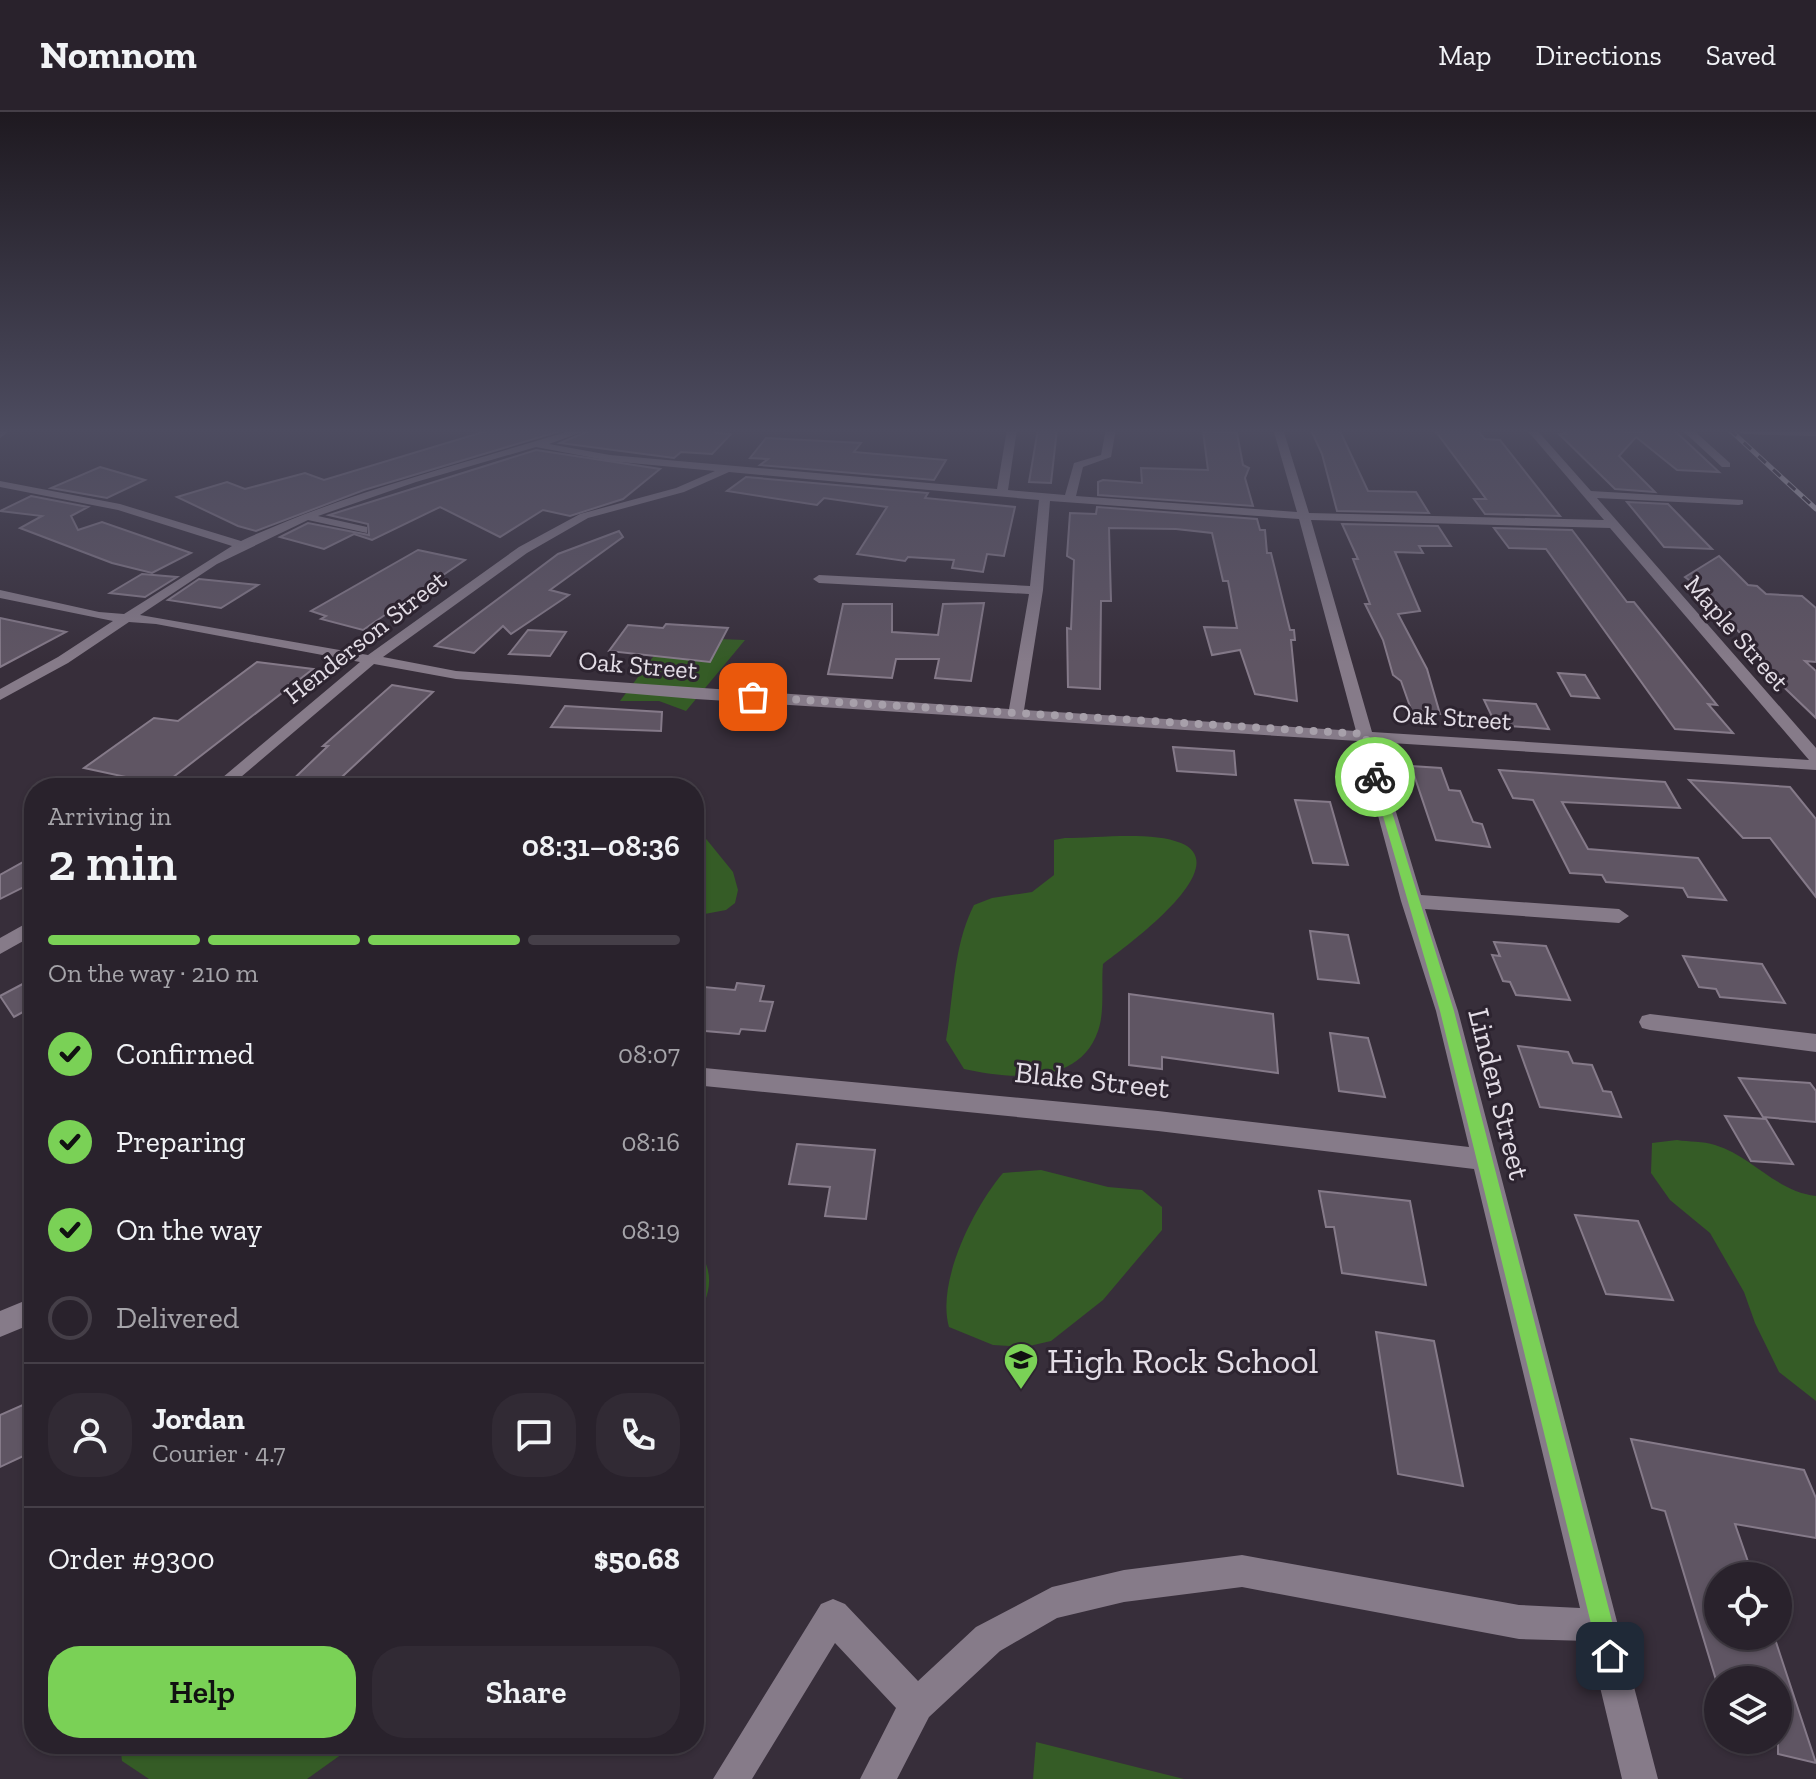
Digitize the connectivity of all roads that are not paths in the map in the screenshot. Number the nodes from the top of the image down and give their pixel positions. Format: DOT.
graph roads {
  1 [pos="119,507"];
  2 [pos="330,507"];
  3 [pos="618,507"];
  4 [pos="1044,507"];
  5 [pos="1177,507"];
  6 [pos="1301,507"];
  7 [pos="1596,507"];
  8 [pos="306,516"];
  9 [pos="1304,516"];
  10 [pos="1610,524"];
  11 [pos="363,530"];
  12 [pos="243,545"];
  13 [pos="819,579"];
  14 [pos="1036,590"];
  15 [pos="0,594"];
  16 [pos="132,617"];
  17 [pos="374,657"];
  18 [pos="0,695"];
  19 [pos="1016,711"];
  20 [pos="1365,734"];
  21 [pos="1816,758"];
  22 [pos="1816,765"];
  23 [pos="230,778"];
  24 [pos="1411,901"];
  25 [pos="1619,916"];
  26 [pos="24,932"];
  27 [pos="0,947"];
  28 [pos="1650,1022"];
  29 [pos="1816,1043"];
  30 [pos="704,1077"];
  31 [pos="1482,1159"];
  32 [pos="24,1314"];
  33 [pos="0,1324"];
  34 [pos="1603,1625"];
  35 [pos="917,1705"];
  36 [pos="731,1779"];
  37 [pos="878,1779"];
  38 [pos="1640,1779"];
  1 -- 12 [label="street"];
  2 -- 8 [label="street"];
  3 -- 17 [label="street, Henderson Street"];
  4 -- 14 [label="street"];
  5 -- 9 [label="street"];
  6 -- 9 [label="street, Linden Street"];
  7 -- 10 [label="street, Maple Street"];
  8 -- 11 [label="street"];
  8 -- 12 [label="street"];
  9 -- 10 [label="street"];
  9 -- 20 [label="street, Linden Street"];
  10 -- 21 [label="street, Maple Street"];
  12 -- 16 [label="street"];
  13 -- 14 [label="street"];
  14 -- 19 [label="street"];
  15 -- 16 [label="street, Oak Street"];
  16 -- 17 [label="street, Oak Street"];
  16 -- 18 [label="street"];
  17 -- 19 [label="street, Oak Street"];
  17 -- 23 [label="street, Henderson Street"];
  19 -- 20 [label="street, Oak Street"];
  20 -- 22 [label="street, Oak Street"];
  20 -- 24 [label="street, Linden Street"];
  24 -- 25 [label="street"];
  24 -- 31 [label="street, Linden Street"];
  26 -- 27 [label="street"];
  28 -- 29 [label="street"];
  30 -- 31 [label="street, Blake Street"];
  31 -- 34 [label="street, Linden Street"];
  32 -- 33 [label="street"];
  34 -- 35 [label="street"];
  34 -- 38 [label="street, Linden Street"];
  35 -- 36 [label="street"];
  35 -- 37 [label="street"];
}
